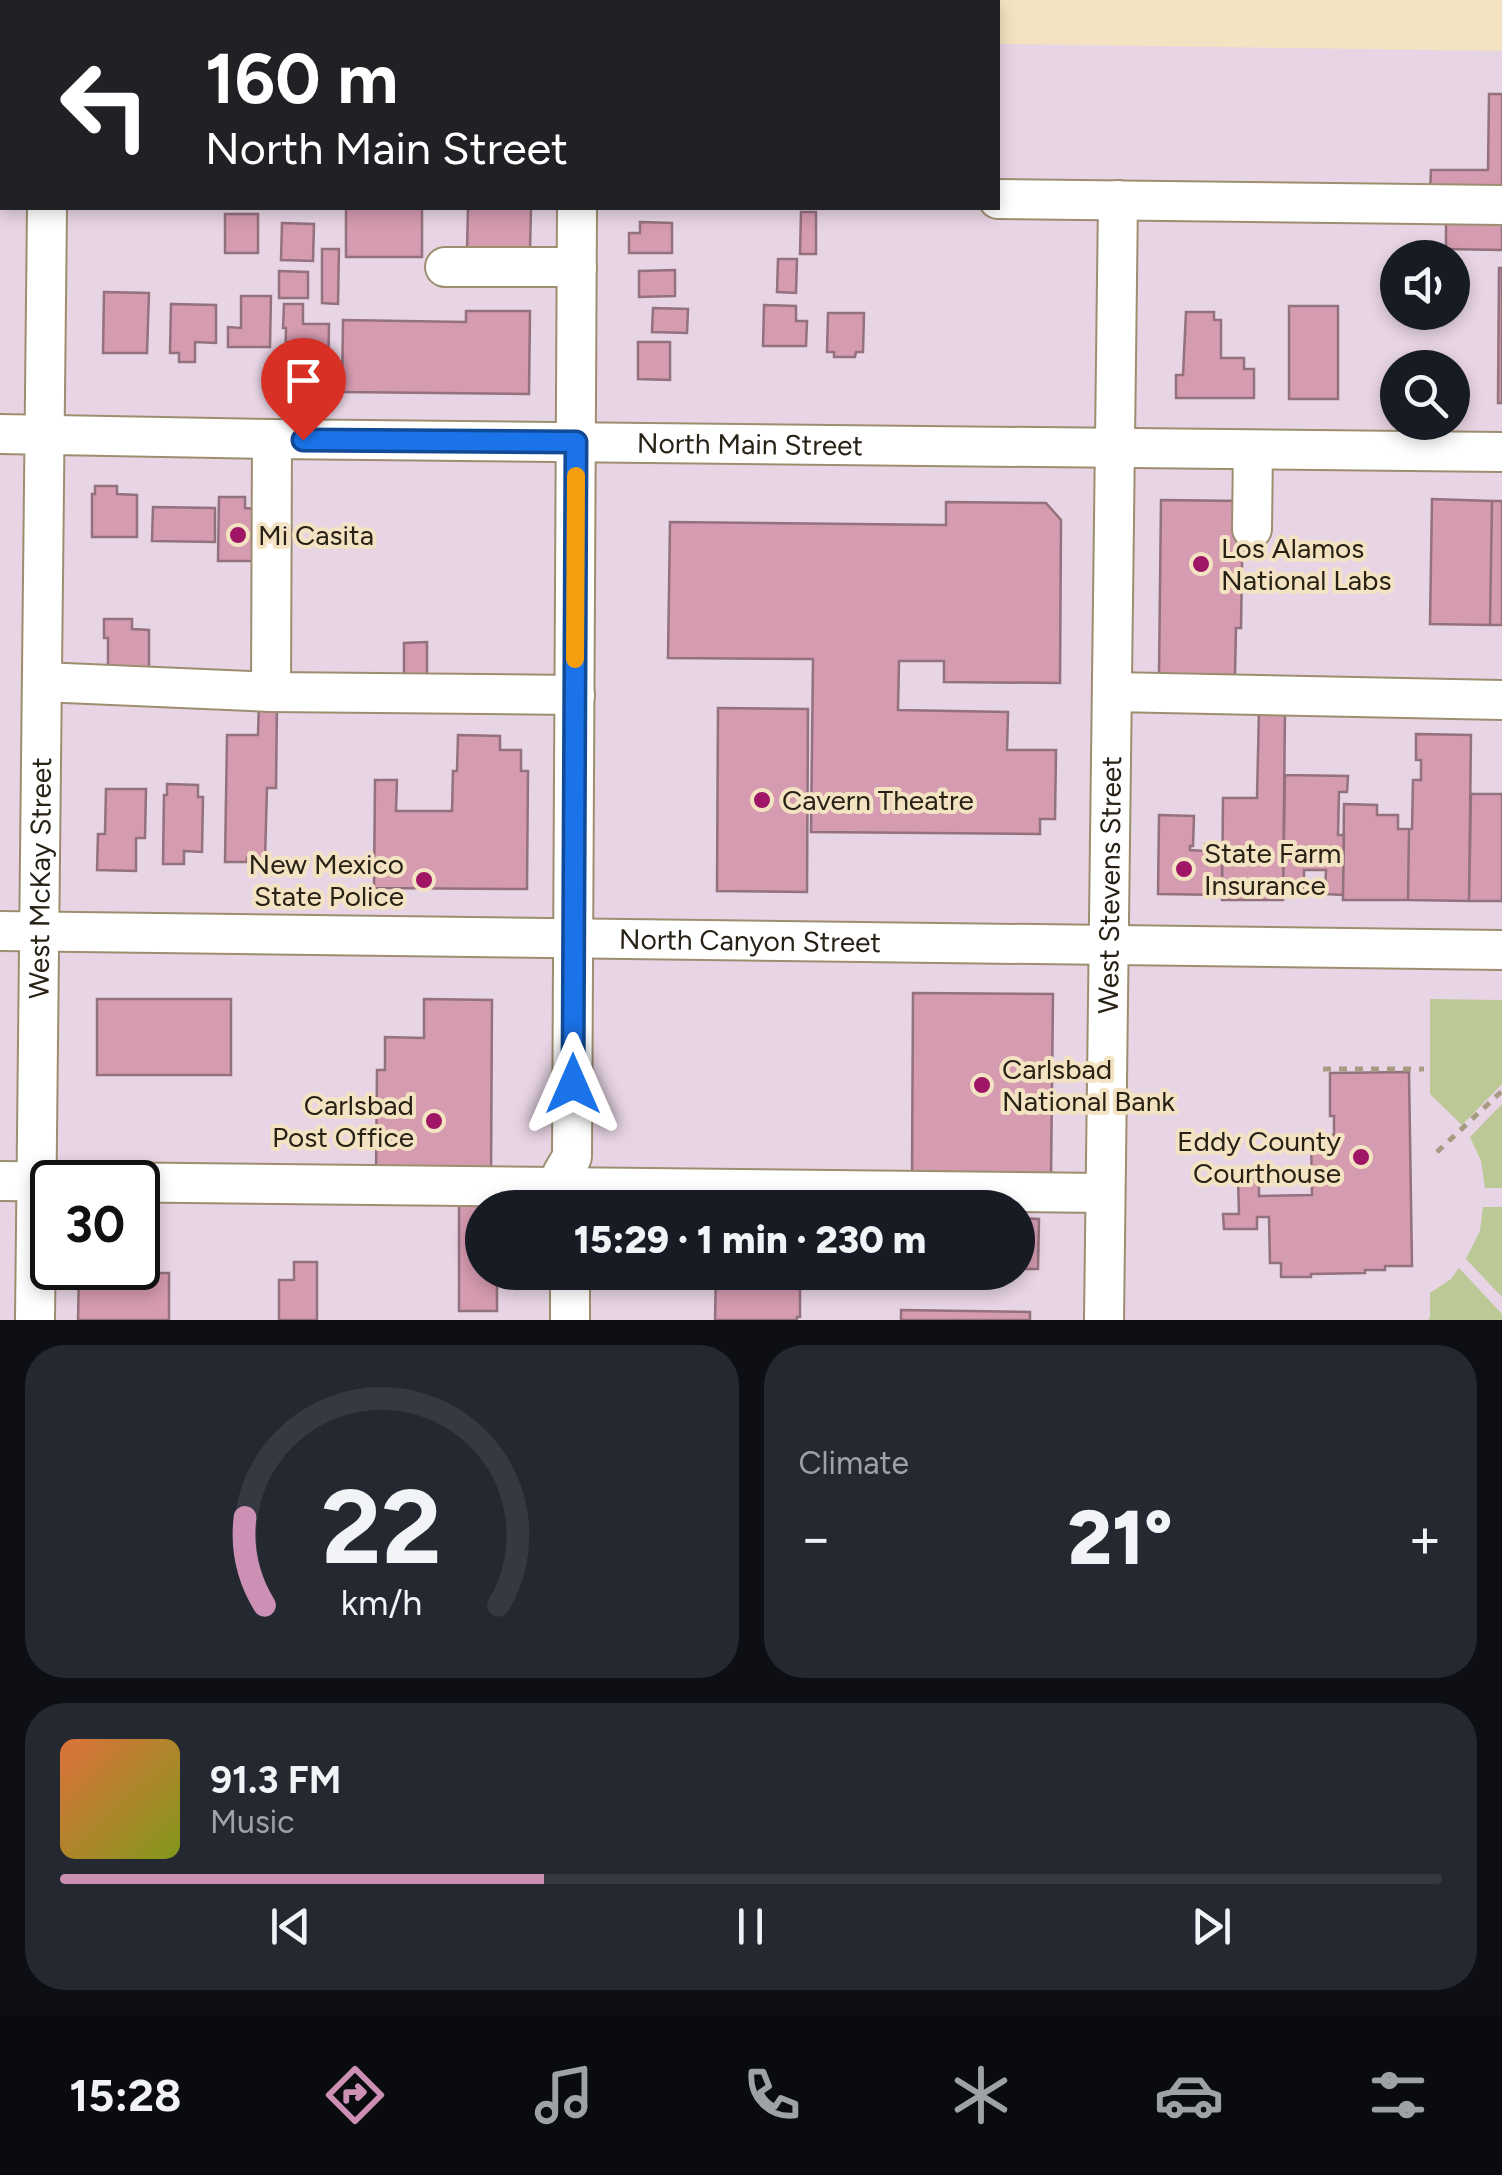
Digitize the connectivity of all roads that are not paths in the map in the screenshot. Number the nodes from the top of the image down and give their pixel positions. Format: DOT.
graph roads {
  1 [pos="1000,199"];
  2 [pos="1118,200"];
  3 [pos="1502,204"];
  4 [pos="47,210"];
  5 [pos="577,210"];
  6 [pos="445,267"];
  7 [pos="577,267"];
  8 [pos="0,434"];
  9 [pos="45,434"];
  10 [pos="272,440"];
  11 [pos="576,442"];
  12 [pos="1115,449"];
  13 [pos="1253,450"];
  14 [pos="1502,452"];
  15 [pos="1252,528"];
  16 [pos="42,682"];
  17 [pos="271,692"];
  18 [pos="1112,692"];
  19 [pos="574,695"];
  20 [pos="1502,700"];
  21 [pos="0,931"];
  22 [pos="39,931"];
  23 [pos="574,940"];
  24 [pos="1108,945"];
  25 [pos="1502,950"];
  26 [pos="18,1181"];
  27 [pos="572,1189"];
  28 [pos="1104,1193"];
  29 [pos="570,1290"];
  30 [pos="35,1320"];
  31 [pos="570,1320"];
  32 [pos="1104,1320"];
  1 -- 2 [label="street"];
  2 -- 3 [label="street"];
  2 -- 12 [label="street, West Stevens Street"];
  4 -- 9 [label="street, West McKay Street"];
  5 -- 7 [label="street"];
  6 -- 7 [label="street"];
  7 -- 11 [label="street"];
  8 -- 9 [label="street, North Main Street"];
  9 -- 10 [label="street, North Main Street"];
  9 -- 16 [label="street, West McKay Street"];
  10 -- 11 [label="street, North Main Street"];
  10 -- 17 [label="street"];
  11 -- 12 [label="street, North Main Street"];
  11 -- 19 [label="street"];
  12 -- 13 [label="street, North Main Street"];
  12 -- 18 [label="street, West Stevens Street"];
  13 -- 14 [label="street, North Main Street"];
  13 -- 15 [label="street"];
  16 -- 17 [label="street"];
  16 -- 22 [label="street, West McKay Street"];
  17 -- 19 [label="street"];
  18 -- 20 [label="street"];
  18 -- 24 [label="street, West Stevens Street"];
  19 -- 23 [label="street"];
  21 -- 22 [label="street, North Canyon Street"];
  22 -- 23 [label="street, North Canyon Street"];
  22 -- 26 [label="street, West McKay Street"];
  23 -- 24 [label="street, North Canyon Street"];
  23 -- 27 [label="street"];
  24 -- 25 [label="street, North Canyon Street"];
  24 -- 28 [label="street, West Stevens Street"];
  26 -- 27 [label="street"];
  26 -- 30 [label="street, West McKay Street"];
  27 -- 28 [label="street"];
  28 -- 32 [label="street, West Stevens Street"];
  29 -- 31 [label="street"];
}
